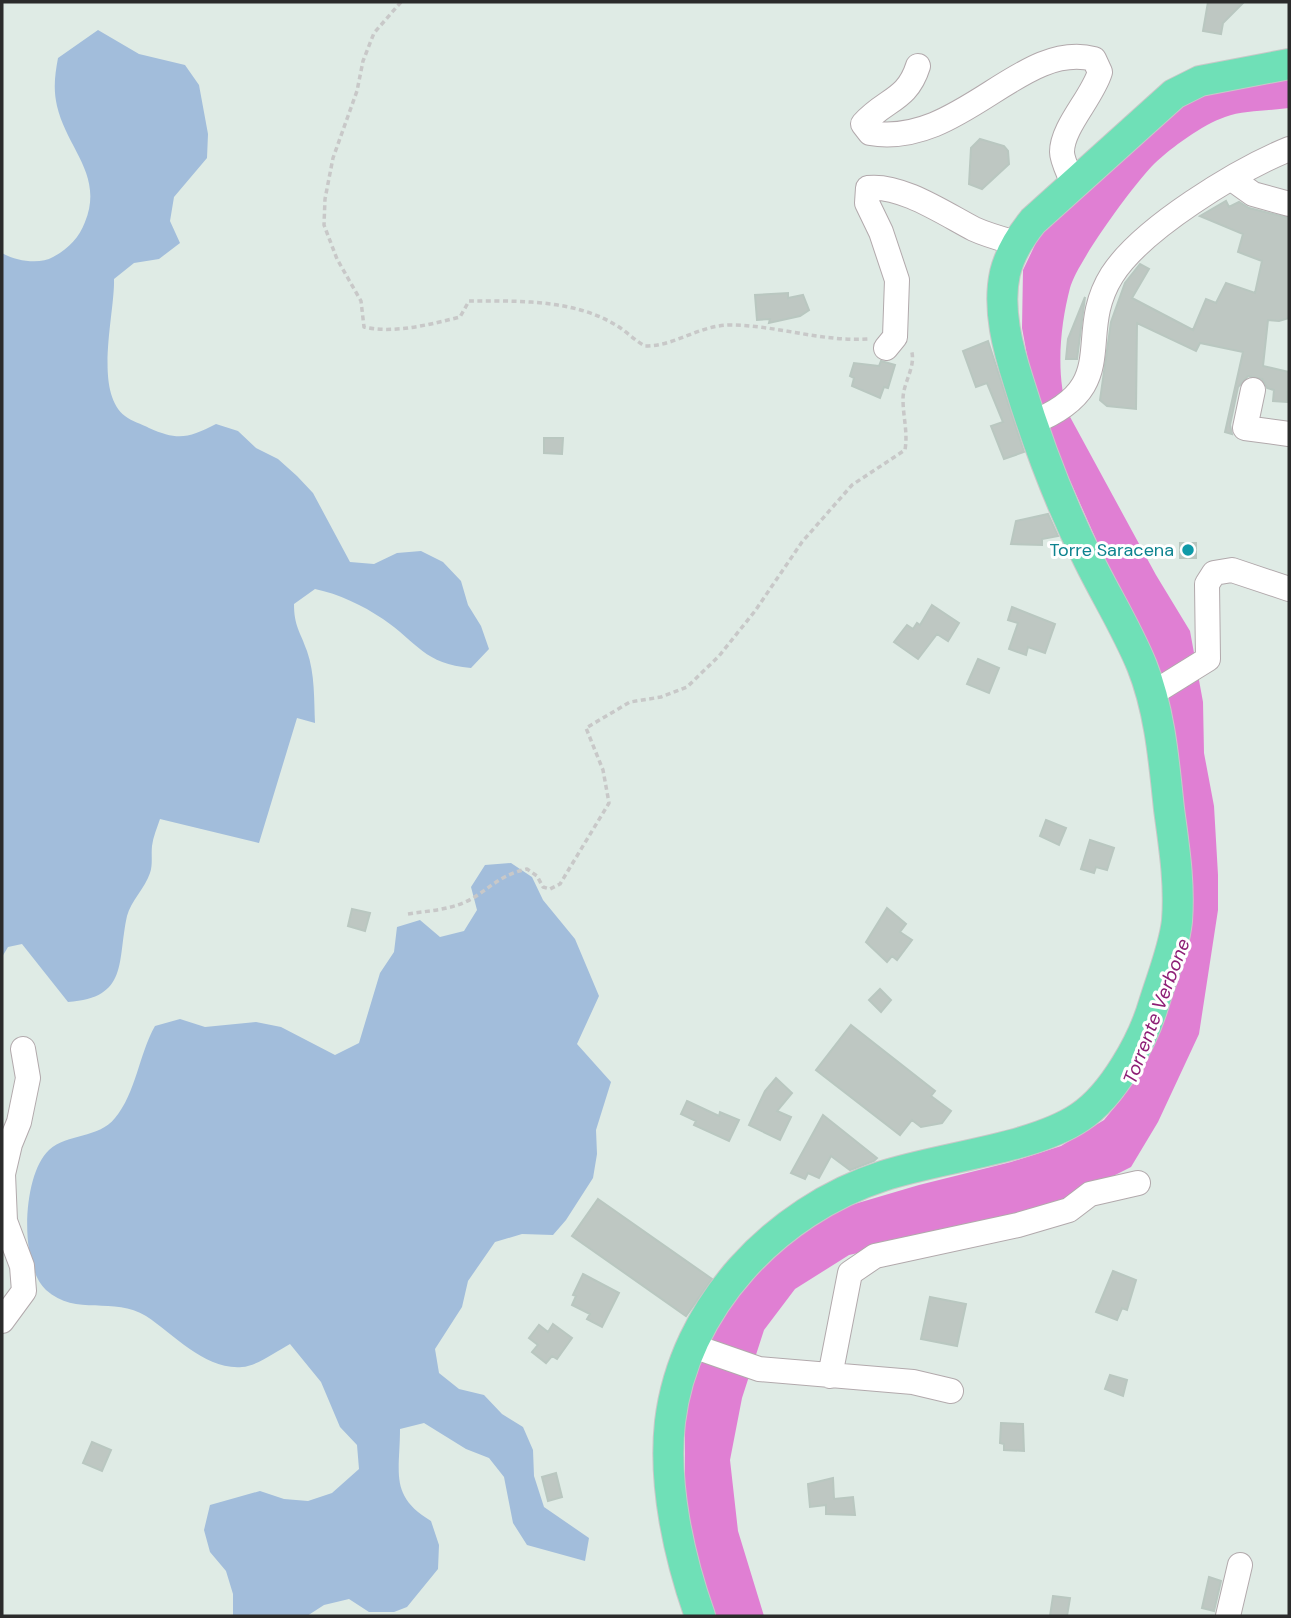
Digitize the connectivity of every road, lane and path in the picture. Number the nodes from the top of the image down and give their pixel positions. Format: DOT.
graph roads {
  1 [pos="401,2"];
  2 [pos="1289,64"];
  3 [pos="918,66"];
  4 [pos="1289,149"];
  5 [pos="1232,179"];
  6 [pos="1073,184"];
  7 [pos="1289,204"];
  8 [pos="1016,243"];
  9 [pos="891,342"];
  10 [pos="1253,390"];
  11 [pos="1035,421"];
  12 [pos="1289,434"];
  13 [pos="1289,589"];
  14 [pos="1155,692"];
  15 [pos="408,914"];
  16 [pos="23,1049"];
  17 [pos="1138,1183"];
  18 [pos="2,1321"];
  19 [pos="694,1347"];
  20 [pos="830,1376"];
  21 [pos="951,1391"];
  22 [pos="1240,1565"];
  23 [pos="699,1616"];
  24 [pos="1228,1616"];
  1 -- 9 [label="path"];
  2 -- 6 [label="main road"];
  3 -- 6 [label="street"];
  4 -- 5 [label="street"];
  5 -- 7 [label="street"];
  5 -- 11 [label="street"];
  6 -- 8 [label="main road"];
  8 -- 9 [label="street"];
  8 -- 11 [label="main road"];
  9 -- 15 [label="path"];
  10 -- 12 [label="street"];
  11 -- 14 [label="main road"];
  13 -- 14 [label="street"];
  14 -- 19 [label="main road"];
  16 -- 18 [label="street"];
  17 -- 20 [label="street"];
  19 -- 20 [label="street"];
  19 -- 23 [label="main road"];
  20 -- 21 [label="street"];
  22 -- 24 [label="street"];
}
